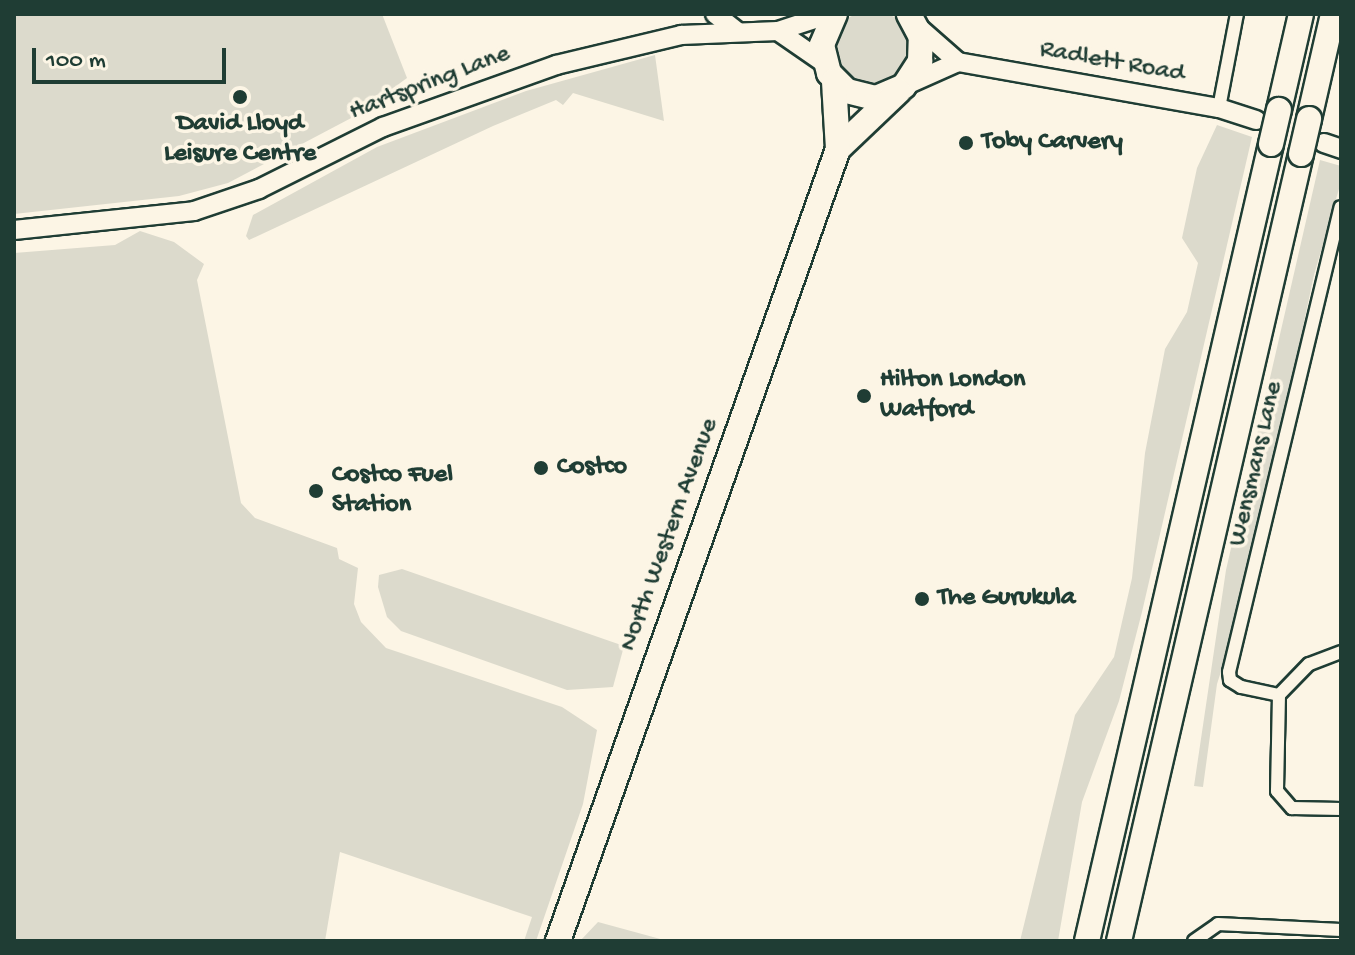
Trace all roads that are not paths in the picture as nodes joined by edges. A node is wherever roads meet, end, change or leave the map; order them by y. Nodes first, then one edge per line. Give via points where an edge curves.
1 (691, 14) edge
2 (715, 14) edge
3 (833, 14) edge
4 (1237, 14) edge
5 (1301, 14) edge
6 (1333, 14) edge
7 (913, 20) edge
8 (737, 31) junction
9 (778, 31) junction
10 (693, 34) junction
11 (958, 62) junction
12 (829, 72) junction
13 (902, 88) junction
14 (1219, 108) junction
15 (1256, 120) dead end
16 (838, 149) junction
17 (1341, 207) edge
18 (14, 230) edge
19 (1341, 652) edge
20 (1279, 695) junction
21 (1341, 809) edge
22 (1341, 930) edge
23 (558, 941) edge
24 (1087, 941) edge
25 (1119, 941) edge
26 (1194, 941) edge

1 - 10 main road
2 - 8 main road
3 - 9 main road, Hartspring Lane
3 - 12 highway, North Western Avenue via 824,34
4 - 14 street
5 - 24 highway, bridge
6 - 25 highway, bridge
7 - 11 main road
7 - 13 highway via 920,61
8 - 9 main road, Hartspring Lane
8 - 10 main road, Hartspring Lane
9 - 12 main road
10 - 18 main road, Hartspring Lane via 556,65 466,95 383,127 259,189 194,211
11 - 13 main road
11 - 14 main road, Radlett Road
12 - 13 highway via 862,97
12 - 16 highway, North Western Avenue
13 - 16 highway, North Western Avenue
14 - 15 main road, Radlett Road
16 - 23 highway, North Western Avenue
17 - 20 street, Wensmans Lane via 1229,672 1241,687
19 - 20 street via 1309,664
20 - 21 street via 1279,796 1292,808
22 - 26 street via 1218,924

